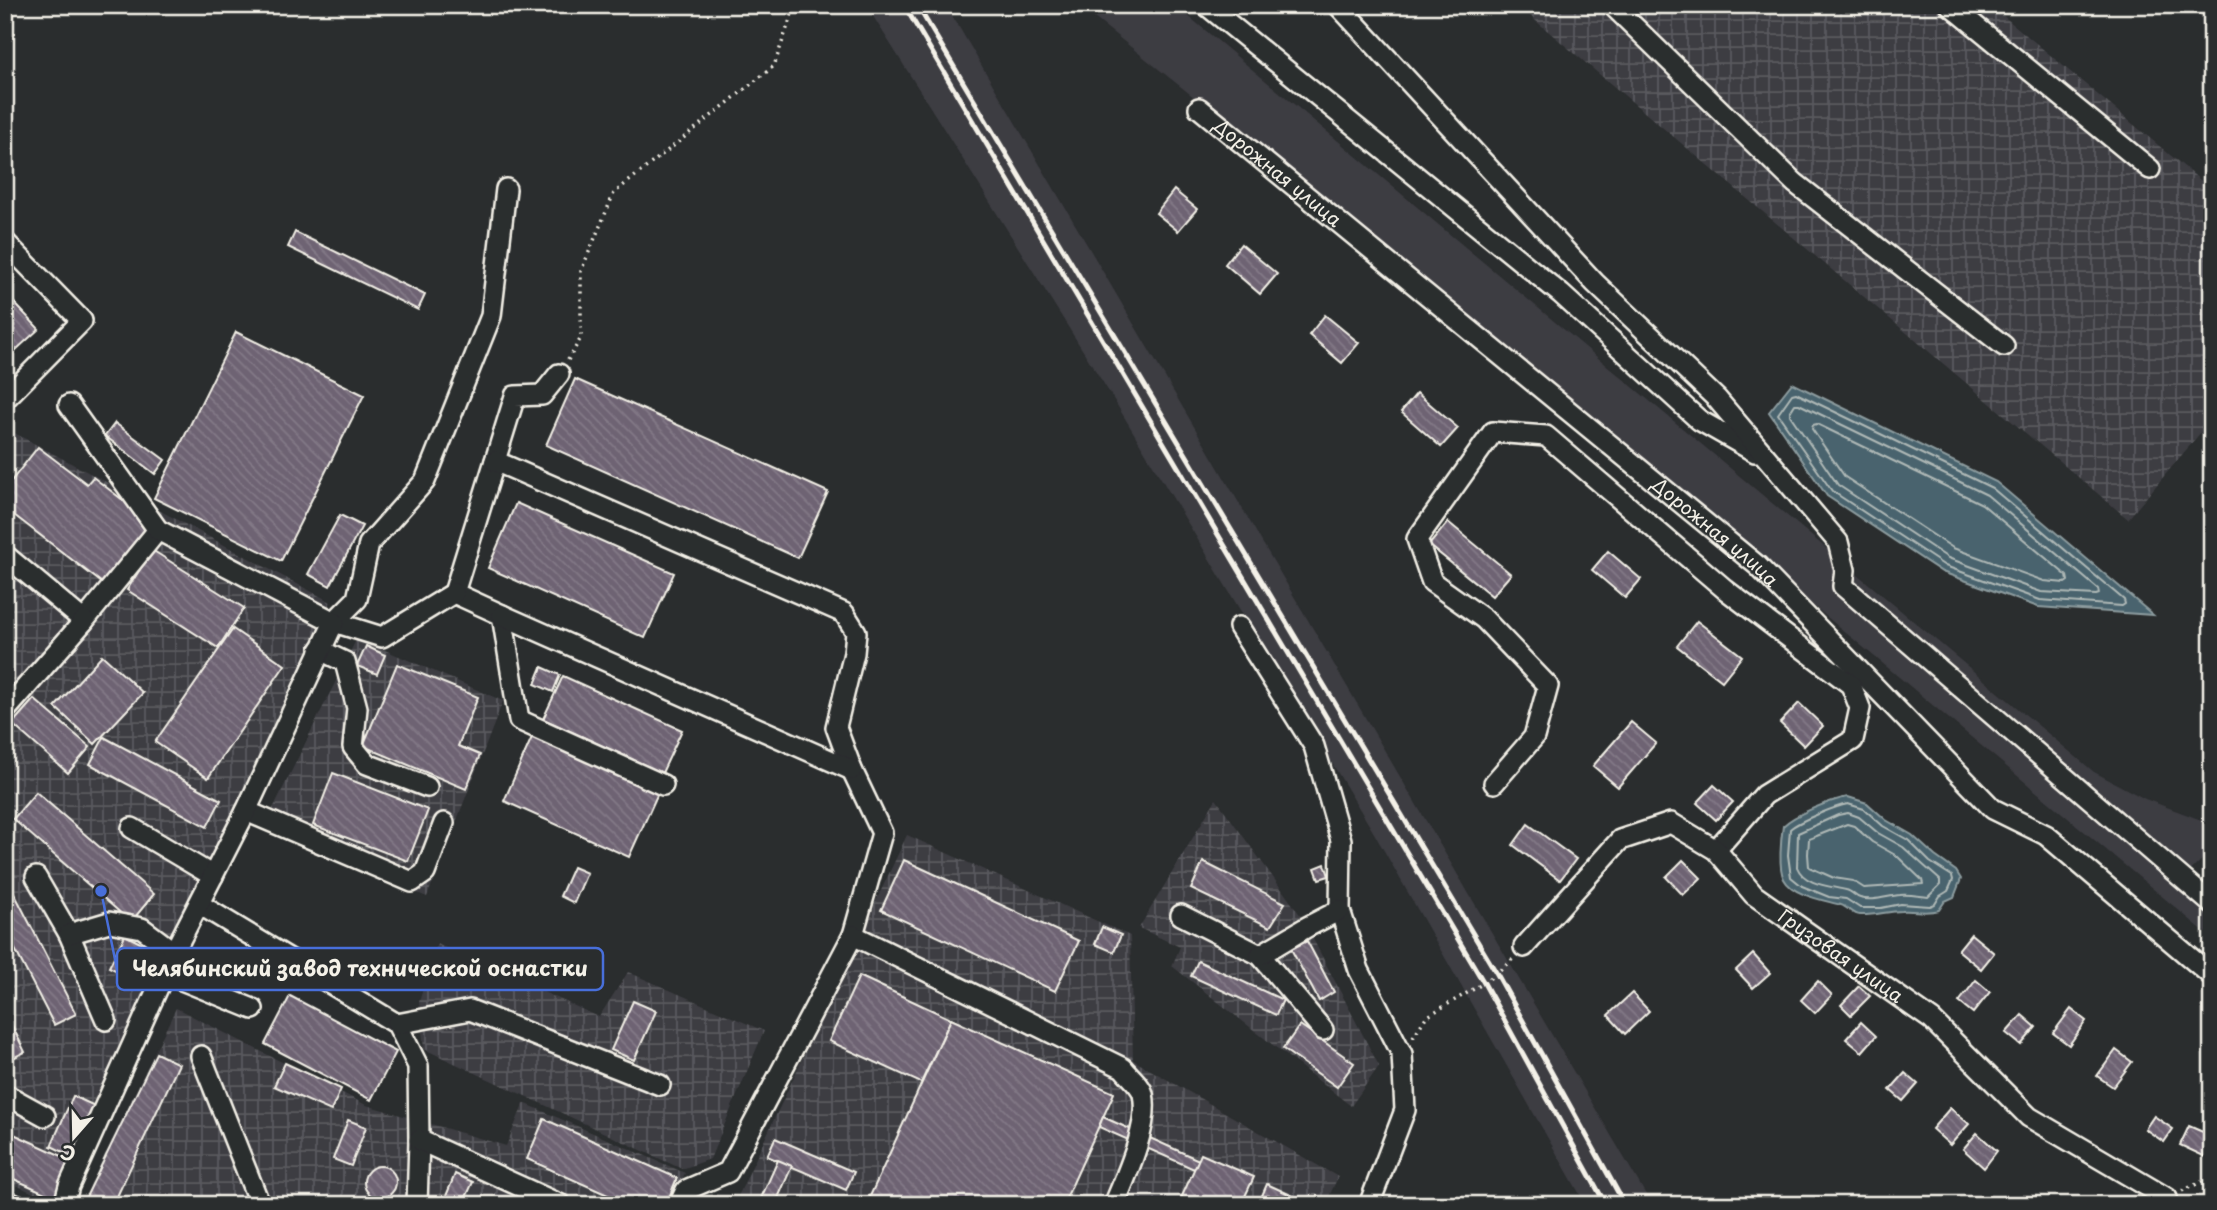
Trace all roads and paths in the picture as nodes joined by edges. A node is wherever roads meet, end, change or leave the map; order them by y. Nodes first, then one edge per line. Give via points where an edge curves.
1 (795, 5) edge
2 (1206, 5) edge
3 (1338, 5) edge
4 (1612, 5) edge
5 (1950, 5) edge
6 (1199, 108) dead end
7 (2150, 169) dead end
8 (506, 190) dead end
9 (5, 242) edge
10 (2004, 346) dead end
11 (559, 374) joint
12 (5, 399) edge
13 (69, 405) dead end
14 (1768, 460) junction
15 (495, 461) junction
16 (158, 530) junction
17 (5, 555) edge
18 (454, 593) junction
19 (502, 615) junction
20 (84, 621) junction
21 (334, 622) junction
22 (1239, 626) dead end
23 (320, 650) junction
24 (5, 711) edge
25 (852, 770) junction
26 (1494, 783) dead end
27 (663, 785) dead end
28 (427, 787) dead end
29 (246, 811) junction
30 (444, 823) dead end
31 (132, 828) dead end
32 (1716, 850) junction
33 (213, 876) junction
34 (36, 877) dead end
35 (199, 904) junction
36 (2212, 904) edge
37 (1340, 910) junction
38 (1181, 915) dead end
39 (69, 934) junction
40 (853, 935) junction
41 (1524, 947) joint
42 (174, 952) junction
43 (1260, 955) junction
44 (164, 973) junction
45 (2212, 976) edge
46 (253, 1009) dead end
47 (106, 1020) dead end
48 (397, 1024) junction
49 (1323, 1030) dead end
50 (1402, 1054) junction
51 (201, 1056) dead end
52 (660, 1085) dead end
53 (5, 1094) edge
54 (45, 1116) dead end
55 (419, 1140) junction
56 (2212, 1177) edge
57 (5, 1200) edge
58 (2168, 1201) edge
59 (1373, 1203) edge
60 (15, 1205) edge
61 (64, 1205) edge
62 (260, 1205) edge
63 (417, 1205) edge
64 (561, 1205) edge
65 (679, 1205) edge
66 (1114, 1205) edge

1 - 11 path via 774,66 614,193 581,271 581,338
2 - 14 street via 1561,294 1699,420
3 - 14 street via 1594,283 1717,399
4 - 10 street via 1795,183
5 - 7 street
6 - 45 street, Дорожная улица via 1758,566 1993,809 2046,835
8 - 21 street via 491,316 481,342 425,481 369,544 357,599
9 - 12 street via 82,321
11 - 15 street via 542,395 515,396
13 - 16 street
14 - 36 street via 1838,542 1845,570 1843,586
15 - 18 street
15 - 25 street via 844,613 856,632 836,727
16 - 20 street
16 - 21 street
17 - 20 street
18 - 19 street
18 - 21 street via 382,637
19 - 25 street
19 - 27 street via 519,719
20 - 24 street
21 - 23 street
22 - 37 street via 1314,746 1341,840
23 - 28 street via 345,662 357,708 353,747 367,764
23 - 29 street
25 - 40 street via 882,832
26 - 32 street via 1534,737 1548,687 1484,619 1432,582 1417,539 1493,432 1546,436 1726,590 1851,685 1860,708 1853,740 1764,795
29 - 30 street via 412,882 425,873
29 - 33 street
31 - 33 street
32 - 41 street, Грузовая улица via 1671,823 1620,840
32 - 58 street, Грузовая улица via 1754,895 1932,1020 2029,1117
33 - 35 street
34 - 39 street
35 - 42 street
35 - 48 street
37 - 43 street
37 - 50 street via 1359,970
38 - 43 street
39 - 42 street via 109,922 142,928
39 - 47 street
40 - 65 street via 728,1172 686,1189
40 - 66 street via 1123,1068 1143,1092 1144,1116
41 - 50 path via 1490,978 1426,1017
42 - 44 street
43 - 49 street
44 - 46 street
44 - 61 street
48 - 52 street via 470,1010
48 - 55 street via 418,1066
50 - 59 street via 1405,1110
51 - 62 street
53 - 54 street
55 - 63 street
55 - 64 street
56 - 58 path
57 - 60 street

